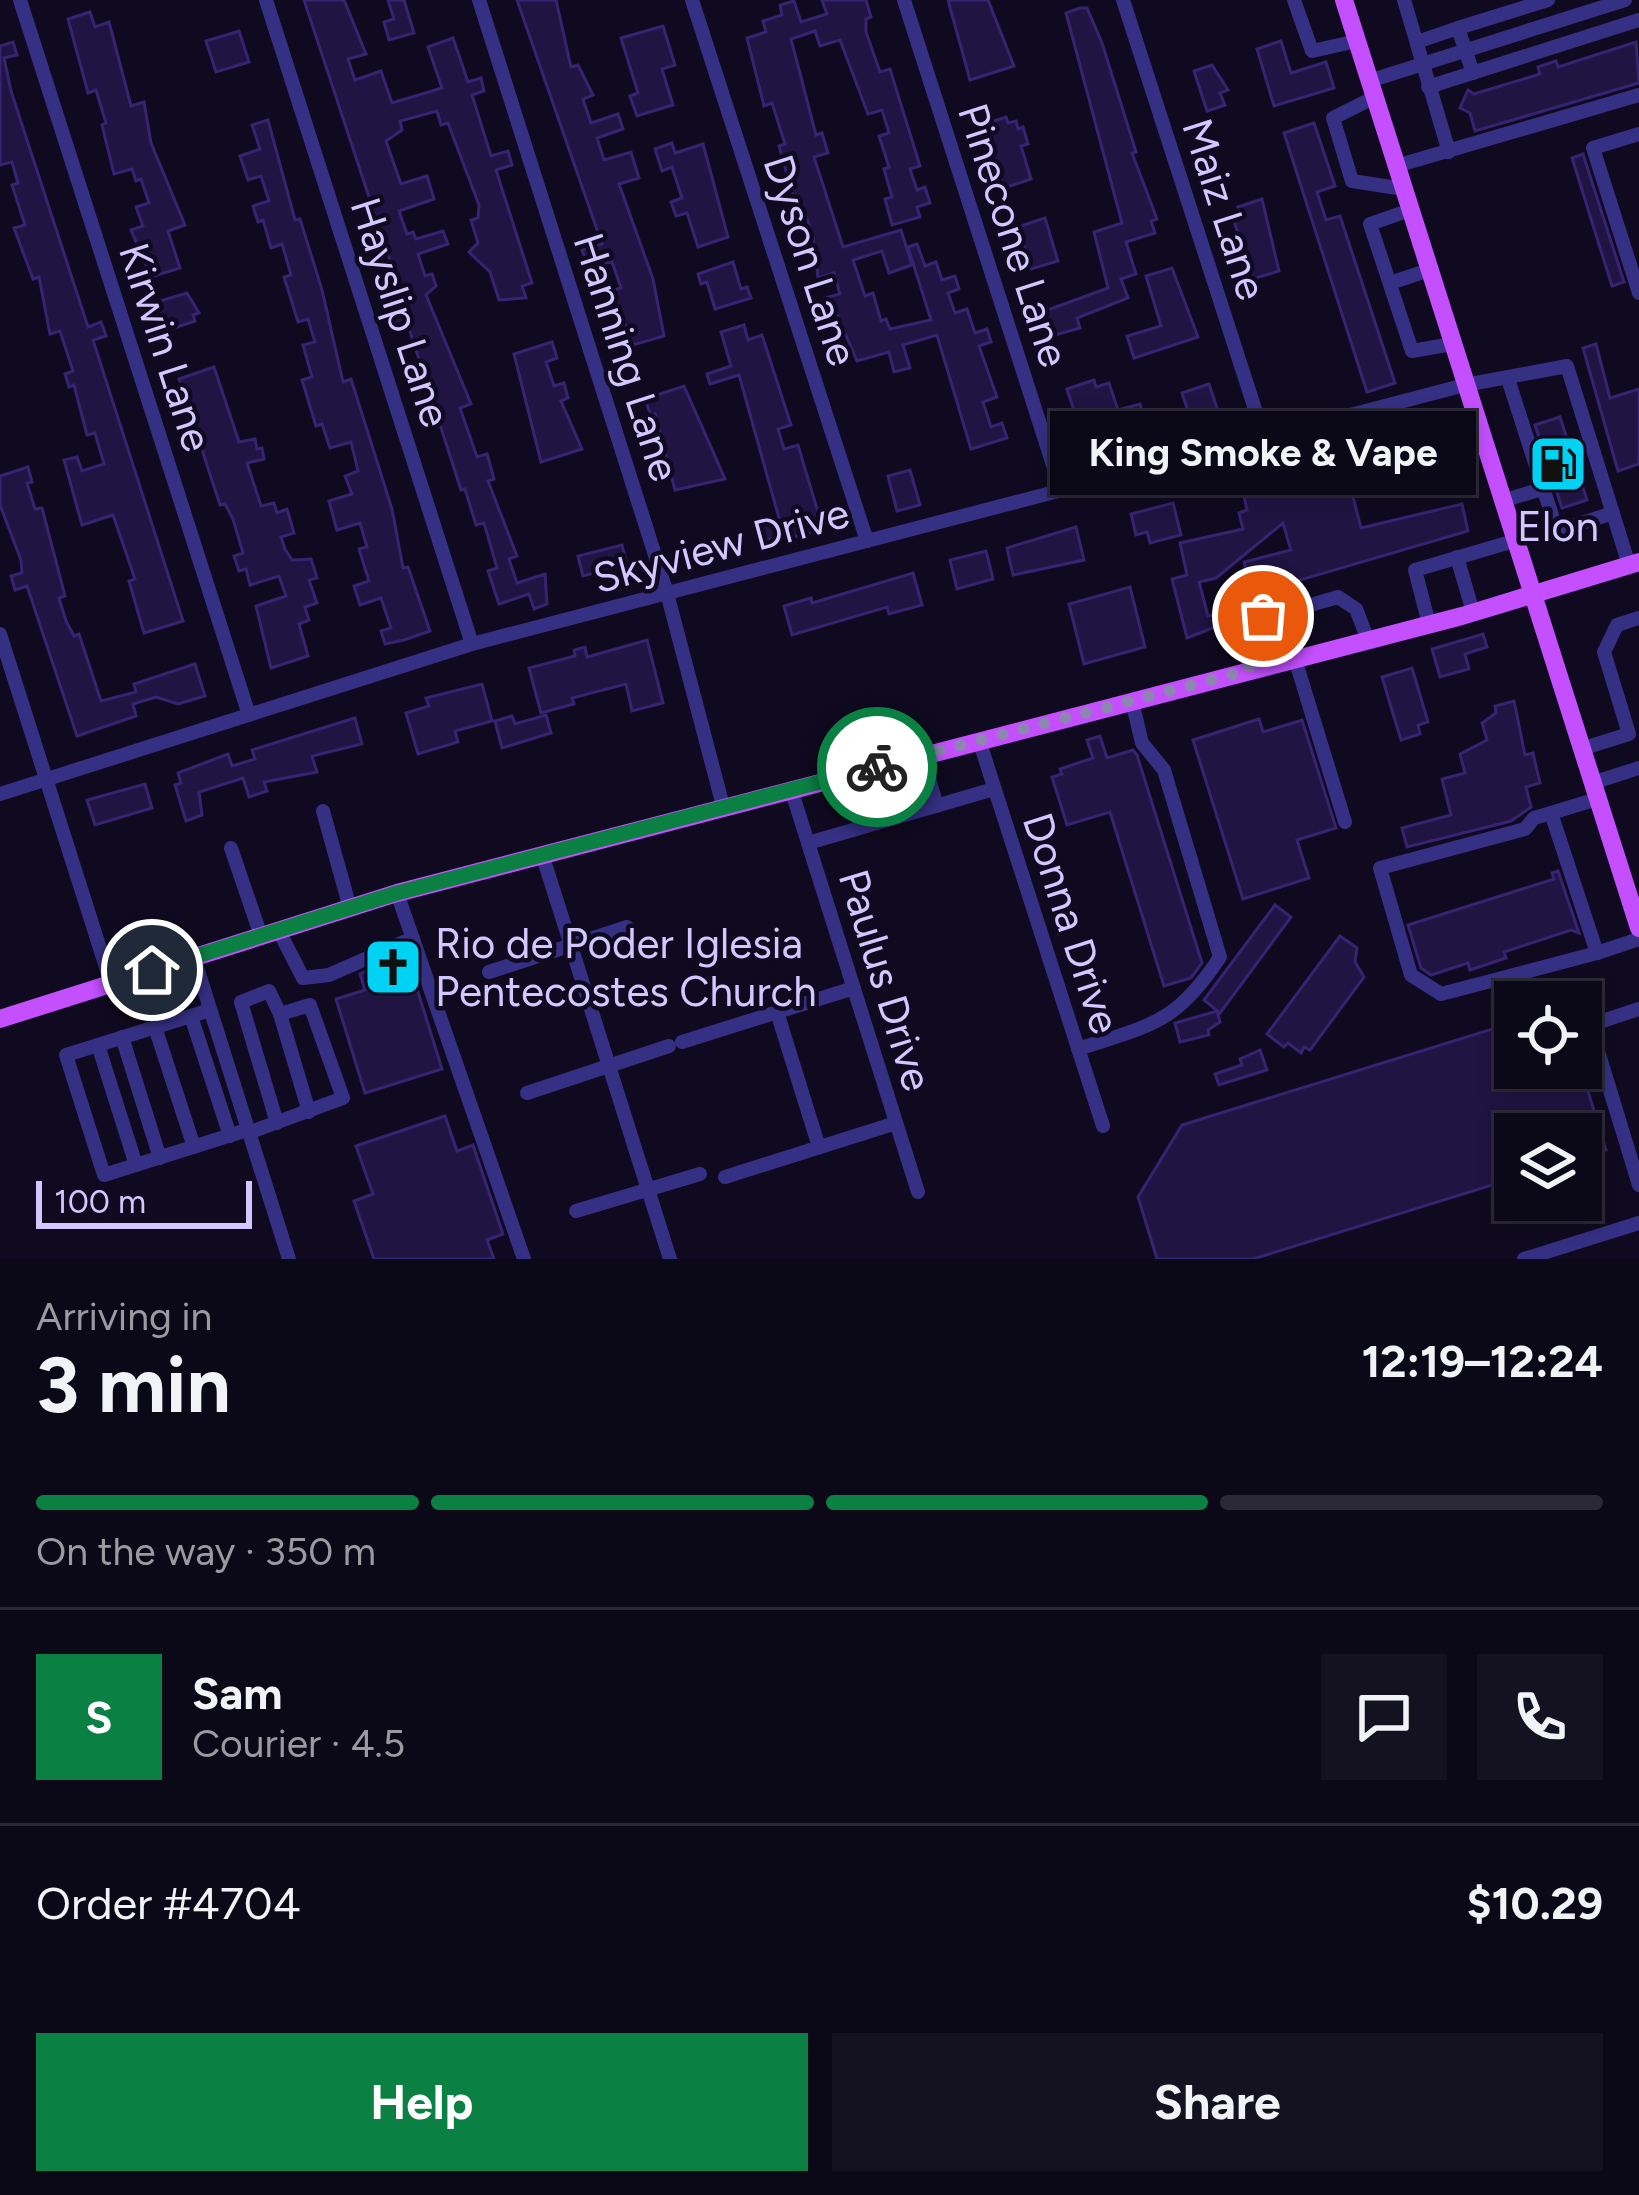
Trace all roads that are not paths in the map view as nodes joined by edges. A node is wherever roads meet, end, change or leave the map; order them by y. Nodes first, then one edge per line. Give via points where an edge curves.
1 (20, 0) edge
2 (266, 0) edge
3 (479, 0) edge
4 (692, 0) edge
5 (904, 0) edge
6 (1123, 0) edge
7 (1294, 0) edge
8 (1344, 0) edge
9 (1404, 0) edge
10 (1548, 0) edge
11 (1625, 0) edge
12 (1639, 20) edge
13 (1458, 28) junction
14 (1357, 41) junction
15 (1417, 41) junction
16 (1465, 51) junction
17 (1421, 65) junction
18 (1472, 73) junction
19 (1428, 87) junction
20 (1372, 89) junction
21 (1639, 95) edge
22 (1639, 134) edge
23 (1449, 152) junction
24 (1396, 166) junction
25 (1404, 190) junction
26 (1410, 210) junction
27 (1429, 270) junction
28 (1390, 283) junction
29 (1639, 293) edge
30 (1452, 344) junction
31 (1508, 379) junction
32 (1465, 386) junction
33 (1264, 437) junction
34 (1542, 489) junction
35 (1061, 490) junction
36 (1502, 501) junction
37 (1613, 513) junction
38 (867, 541) junction
39 (1514, 542) junction
40 (1457, 557) junction
41 (1634, 563) edge
42 (668, 593) junction
43 (1531, 596) junction
44 (1474, 613) junction
45 (1639, 618) edge
46 (1430, 624) junction
47 (0, 634) edge
48 (1368, 640) junction
49 (472, 644) junction
50 (1295, 659) junction
51 (1250, 670) junction
52 (1132, 701) junction
53 (249, 715) junction
54 (979, 740) junction
55 (1581, 748) junction
56 (922, 755) junction
57 (1639, 767) edge
58 (46, 779) junction
59 (791, 789) junction
60 (994, 789) junction
61 (1595, 791) junction
62 (0, 794) edge
63 (723, 806) junction
64 (937, 806) junction
65 (322, 811) dead end
66 (1551, 812) junction
67 (1345, 822) dead end
68 (808, 843) junction
69 (231, 848) dead end
70 (542, 854) junction
71 (397, 893) junction
72 (350, 908) junction
73 (627, 926) dead end
74 (1639, 928) edge
75 (270, 933) junction
76 (413, 938) junction
77 (1639, 939) edge
78 (571, 945) junction
79 (1597, 953) junction
80 (194, 958) junction
81 (489, 972) dead end
82 (111, 983) junction
83 (854, 988) junction
84 (1639, 1009) edge
85 (210, 1010) junction
86 (777, 1012) junction
87 (280, 1014) junction
88 (191, 1016) junction
89 (0, 1019) edge
90 (155, 1027) junction
91 (122, 1037) junction
92 (98, 1045) junction
93 (1078, 1049) junction
94 (609, 1066) junction
95 (527, 1094) dead end
96 (309, 1112) junction
97 (277, 1123) junction
98 (896, 1123) junction
99 (1103, 1126) dead end
100 (248, 1132) junction
101 (230, 1136) junction
102 (194, 1147) junction
103 (819, 1147) junction
104 (160, 1158) junction
105 (136, 1165) junction
106 (700, 1174) dead end
107 (725, 1177) dead end
108 (1639, 1185) edge
109 (648, 1189) junction
110 (918, 1192) dead end
111 (576, 1210) dead end
112 (1639, 1222) edge
113 (289, 1259) edge
114 (524, 1259) edge
115 (670, 1259) edge
116 (1524, 1259) edge

1 - 53 street, Kirwin Lane
2 - 49 street, Hayslip Lane
3 - 42 street, Hanning Lane
4 - 38 street, Dyson Lane
5 - 35 street, Pinecone Lane
6 - 33 street, Maiz Lane
7 - 14 street via 1312,51
8 - 14 main road
9 - 15 street
10 - 13 street
11 - 16 street
12 - 18 street
13 - 15 street
13 - 16 street
14 - 20 main road
15 - 17 street
16 - 17 street
16 - 18 street
17 - 19 street
17 - 20 street
18 - 19 street
19 - 23 street
20 - 24 main road
20 - 25 street via 1333,118 1352,181
21 - 23 street
22 - 29 street via 1594,148
23 - 24 street
24 - 25 main road
25 - 26 main road
26 - 27 main road
26 - 28 street via 1370,224
27 - 28 street
27 - 30 main road
28 - 30 street via 1412,351
30 - 32 main road
31 - 32 street, Skyview Drive
31 - 34 street
31 - 37 street, Skyview Drive via 1567,366
32 - 33 street, Skyview Drive
32 - 36 main road
33 - 35 street, Skyview Drive
34 - 36 street
34 - 37 street via 1557,531
35 - 38 street, Skyview Drive
36 - 39 main road
37 - 41 street
38 - 42 street, Skyview Drive
39 - 40 street
39 - 43 main road
40 - 44 street
40 - 46 street via 1415,570
41 - 43 main road
42 - 49 street, Skyview Drive
42 - 63 street, Hanning Lane
43 - 44 main road
43 - 55 main road
44 - 46 main road
45 - 55 street via 1617,625 1604,652 1629,734
46 - 48 main road
47 - 58 street
48 - 50 main road
48 - 51 street via 1347,601 1325,598 1252,622 1244,642
49 - 53 street, Skyview Drive
50 - 51 main road
50 - 67 street
51 - 52 main road
52 - 54 main road
52 - 93 street via 1142,743 1164,770 1220,957 1190,1002
53 - 58 street, Skyview Drive
54 - 56 main road
54 - 60 street, Donna Drive
55 - 61 main road
56 - 59 main road
56 - 64 street
57 - 61 street
58 - 62 street, Skyview Drive
58 - 82 street
59 - 63 main road
59 - 68 street, Paulus Drive
60 - 64 street
60 - 93 street, Donna Drive
61 - 66 street
61 - 74 main road
63 - 70 main road
64 - 68 street
65 - 72 street
66 - 79 street
66 - 79 street via 1525,829 1380,868 1411,975 1441,994
68 - 83 street, Paulus Drive
69 - 75 street
70 - 71 main road
70 - 78 street
71 - 72 main road
71 - 76 street
72 - 75 main road
73 - 78 street
75 - 76 street via 303,978
75 - 80 main road
76 - 114 street
77 - 79 street
78 - 81 street
78 - 94 street
80 - 82 main road
80 - 85 street
82 - 89 main road
83 - 86 street
83 - 98 street, Paulus Drive
84 - 108 street via 1590,1025
85 - 88 street
85 - 100 street
86 - 94 street
86 - 103 street
87 - 96 street
87 - 96 street via 313,1006 344,1093
87 - 97 street via 269,991 241,1002
88 - 90 street
88 - 101 street
90 - 91 street
90 - 102 street
91 - 92 street
91 - 104 street
92 - 105 street
92 - 105 street via 66,1055 104,1175
93 - 99 street, Donna Drive
94 - 95 street
94 - 109 street
96 - 97 street
97 - 100 street
98 - 103 street
98 - 110 street, Paulus Drive
100 - 101 street
100 - 113 street
101 - 102 street
102 - 104 street
103 - 107 street
104 - 105 street
106 - 109 street
109 - 111 street
109 - 115 street
112 - 116 street

